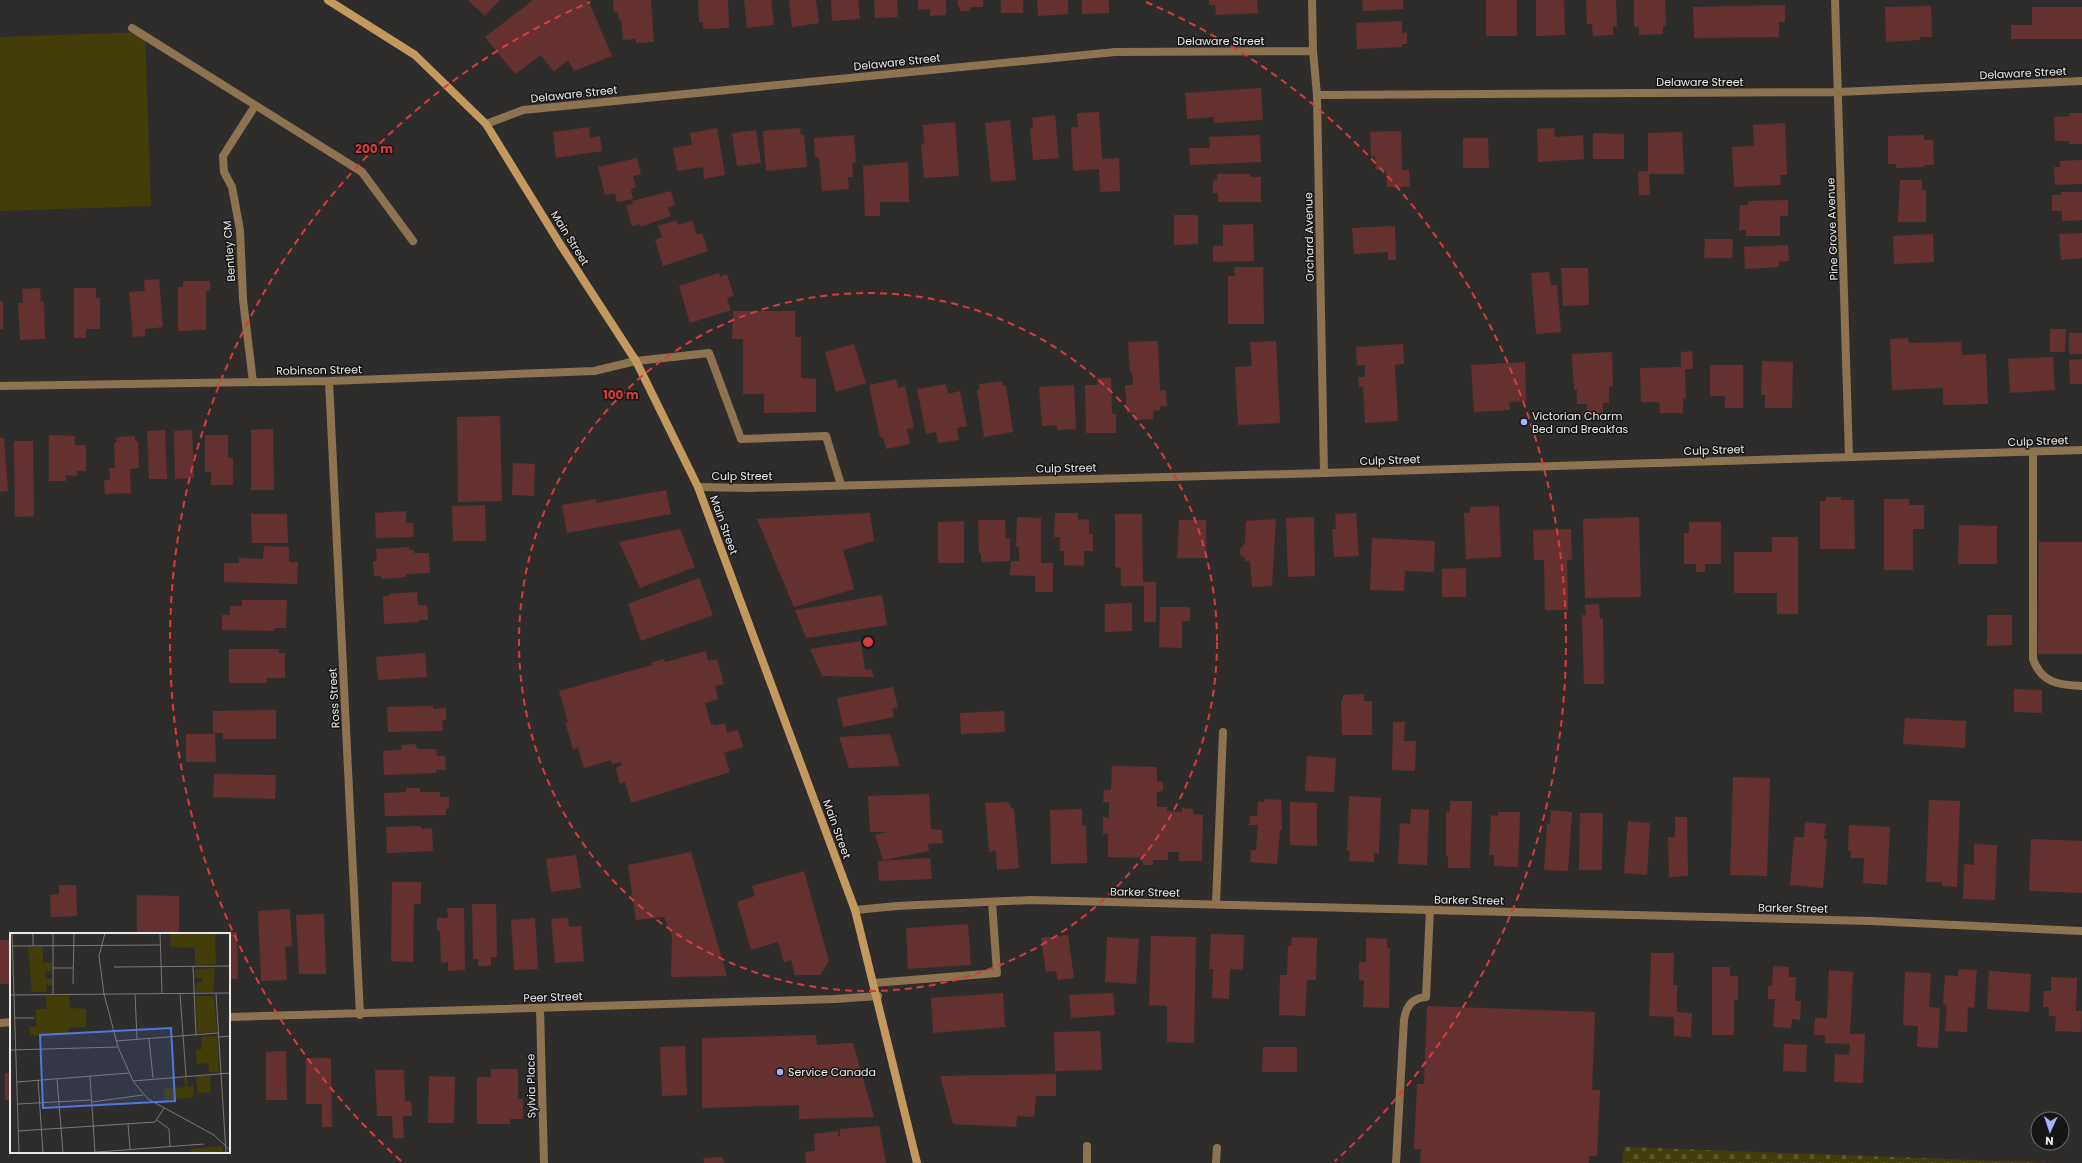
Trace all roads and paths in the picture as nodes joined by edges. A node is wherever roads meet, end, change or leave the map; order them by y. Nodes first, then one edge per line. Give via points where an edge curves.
1 (328, 0) edge
2 (1312, 0) edge
3 (1836, 0) edge
4 (132, 28) dead end
5 (1313, 51) junction
6 (2082, 81) edge
7 (1839, 92) junction
8 (1317, 95) junction
9 (255, 106) junction
10 (486, 124) junction
11 (413, 240) dead end
12 (636, 360) junction
13 (329, 381) junction
14 (253, 382) junction
15 (0, 386) edge
16 (2082, 450) edge
17 (2033, 452) junction
18 (1849, 457) junction
19 (1324, 473) junction
20 (841, 485) junction
21 (698, 487) junction
22 (2082, 686) edge
23 (1223, 732) dead end
24 (992, 902) junction
25 (1216, 904) junction
26 (855, 910) junction
27 (1430, 910) junction
28 (2082, 931) edge
29 (874, 983) junction
30 (878, 996) junction
31 (540, 1009) junction
32 (360, 1014) junction
33 (230, 1017) edge
34 (1087, 1146) dead end
35 (1216, 1148) dead end
36 (544, 1163) edge
37 (917, 1163) edge
38 (1087, 1163) edge
39 (1216, 1163) edge
40 (1396, 1163) edge

1 - 10 street, Main Street via 415,55
2 - 5 street, Orchard Avenue
3 - 7 street, Pine Grove Avenue
4 - 9 street
5 - 8 street, Orchard Avenue
5 - 10 street, Delaware Street via 1115,52 523,110
6 - 7 street, Delaware Street
7 - 8 street, Delaware Street
7 - 18 street, Pine Grove Avenue
8 - 19 street, Orchard Avenue
9 - 11 street via 362,172
9 - 14 street, Bentley CM via 223,156 224,172 232,187 240,230 243,300
10 - 12 street, Main Street
12 - 13 street, Robinson Street via 594,371
12 - 20 street, Robinson Street via 709,353 741,439 826,436
12 - 21 street, Main Street
13 - 14 street, Robinson Street
13 - 32 street, Ross Street
14 - 15 street, Robinson Street
16 - 17 street, Culp Street
17 - 18 street, Culp Street
17 - 22 street via 2033,659 2036,670 2043,677 2063,685
18 - 19 street, Culp Street
19 - 20 street, Culp Street
20 - 21 street, Culp Street
21 - 26 street, Main Street
23 - 25 street
24 - 25 street, Barker Street via 1031,900
24 - 26 street, Barker Street
24 - 29 street via 998,973
25 - 27 street, Barker Street
26 - 29 street, Main Street
27 - 28 street, Barker Street via 1863,921
27 - 40 street via 1426,997 1418,997 1405,1011
29 - 30 street, Main Street
30 - 31 street, Peer Street via 828,1000
30 - 37 street, Main Street
31 - 32 street, Peer Street
31 - 36 street, Sylvia Place
32 - 33 street, Peer Street
34 - 38 street
35 - 39 street

